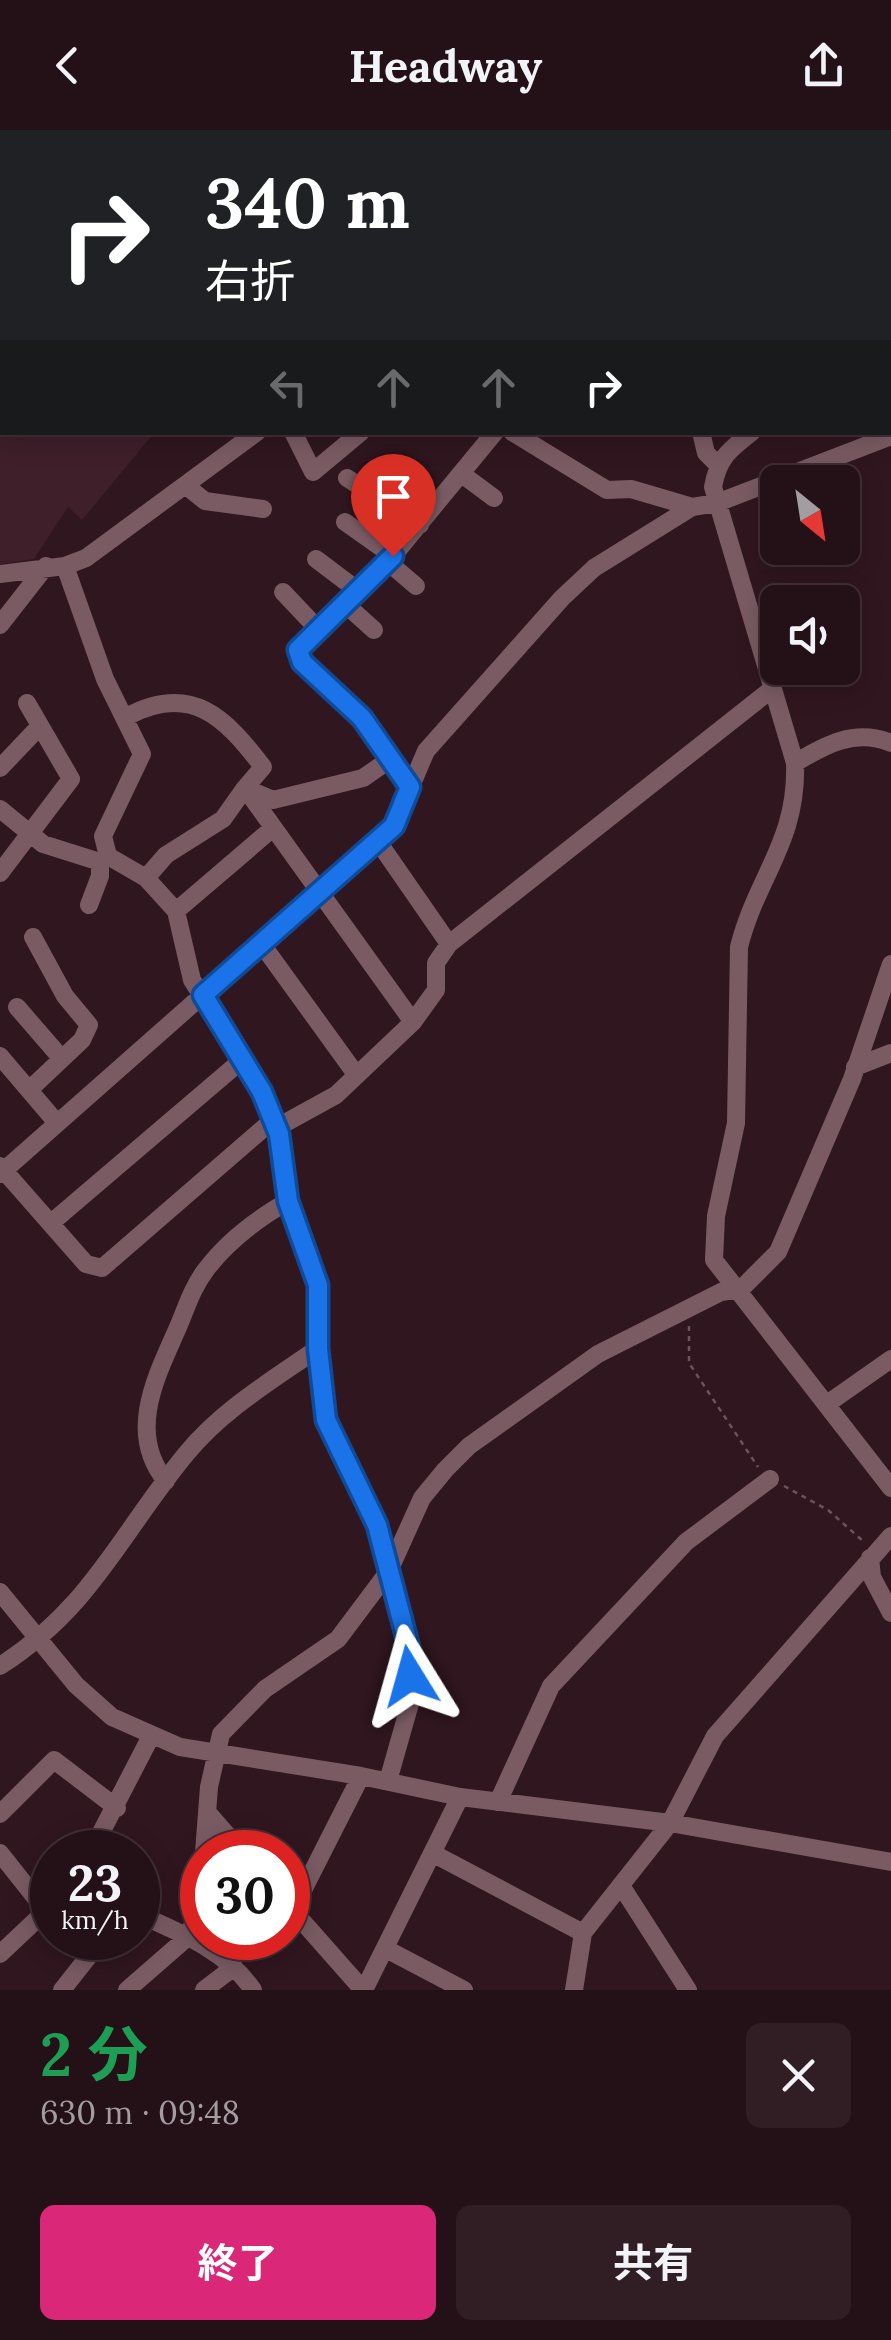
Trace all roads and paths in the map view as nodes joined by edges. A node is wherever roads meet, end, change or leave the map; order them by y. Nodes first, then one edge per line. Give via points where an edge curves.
1 (253, 435) edge
2 (294, 435) edge
3 (358, 435) edge
4 (493, 435) edge
5 (517, 435) edge
6 (701, 435) edge
7 (749, 435) edge
8 (891, 436) edge
9 (716, 464) junction
10 (463, 475) junction
11 (347, 478) dead end
12 (186, 485) junction
13 (494, 498) dead end
14 (717, 503) junction
15 (692, 507) junction
16 (263, 509) dead end
17 (345, 522) dead end
18 (420, 525) junction
19 (316, 559) dead end
20 (390, 559) junction
21 (56, 566) junction
22 (0, 574) edge
23 (416, 586) dead end
24 (284, 592) dead end
25 (350, 596) junction
26 (0, 624) edge
27 (318, 628) junction
28 (374, 630) dead end
29 (772, 689) junction
30 (27, 703) dead end
31 (126, 716) junction
32 (38, 727) junction
33 (891, 744) edge
34 (389, 760) junction
35 (794, 763) junction
36 (0, 768) edge
37 (410, 787) junction
38 (245, 788) junction
39 (0, 809) edge
40 (273, 828) junction
41 (32, 835) junction
42 (378, 840) junction
43 (104, 859) junction
44 (0, 873) edge
45 (146, 878) junction
46 (319, 892) junction
47 (89, 904) dead end
48 (176, 911) junction
49 (32, 937) dead end
50 (262, 943) junction
51 (449, 944) junction
52 (891, 964) edge
53 (203, 995) junction
54 (17, 1007) dead end
55 (413, 1022) junction
56 (891, 1053) edge
57 (0, 1056) edge
58 (62, 1059) junction
59 (242, 1060) junction
60 (855, 1067) junction
61 (355, 1073) junction
62 (29, 1090) junction
63 (58, 1123) junction
64 (275, 1124) junction
65 (1, 1170) edge
66 (288, 1201) junction
67 (51, 1224) junction
68 (740, 1288) junction
69 (701, 1302) junction
70 (318, 1349) junction
71 (891, 1359) edge
72 (827, 1404) junction
73 (770, 1479) junction
74 (166, 1481) junction
75 (891, 1488) edge
76 (891, 1536) edge
77 (873, 1555) junction
78 (389, 1571) junction
79 (0, 1592) edge
80 (891, 1613) edge
81 (38, 1640) junction
82 (0, 1666) edge
83 (150, 1738) junction
84 (216, 1754) junction
85 (361, 1776) junction
86 (388, 1780) junction
87 (460, 1797) junction
88 (498, 1802) junction
89 (117, 1808) junction
90 (207, 1812) junction
91 (0, 1814) edge
92 (670, 1823) junction
93 (104, 1830) edge
94 (206, 1830) edge
95 (223, 1830) edge
96 (0, 1852) edge
97 (434, 1854) junction
98 (891, 1862) edge
99 (310, 1870) edge
100 (30, 1886) edge
101 (622, 1888) junction
102 (30, 1926) edge
103 (310, 1930) edge
104 (584, 1933) junction
105 (180, 1943) edge
106 (386, 1948) junction
107 (0, 1954) edge
108 (86, 1960) edge
109 (224, 1960) edge
110 (234, 1967) junction
111 (62, 1990) edge
112 (128, 1990) edge
113 (204, 1990) edge
114 (253, 1990) edge
115 (363, 1990) edge
116 (464, 1990) edge
117 (574, 1990) edge
118 (688, 1990) edge

1 - 12 street
2 - 3 street via 313,472
4 - 10 street
5 - 15 street via 607,490 631,489
6 - 9 street
7 - 9 street
8 - 14 street
9 - 14 street
10 - 13 street
10 - 18 street
11 - 18 street
12 - 16 street via 205,501
12 - 21 street via 86,558
14 - 15 street
14 - 29 street
15 - 37 street via 594,568 562,598 426,751
17 - 20 street
18 - 20 street
19 - 25 street
20 - 23 street
20 - 25 street
21 - 22 street
21 - 26 street
21 - 31 street
24 - 27 street
25 - 27 street
25 - 28 street
27 - 34 street via 300,644 299,656 362,718
29 - 35 street
29 - 51 street
30 - 32 street
31 - 38 street via 157,704 207,709 263,767
31 - 43 street via 142,754 103,836
32 - 36 street
32 - 41 street via 71,780
33 - 35 street via 865,736 846,739
34 - 37 street
34 - 38 street via 363,778 273,800
35 - 68 street via 786,836 739,947 736,1123 716,1216 714,1260
37 - 42 street via 394,826
38 - 40 street
38 - 45 street via 223,818 166,855
39 - 41 street
40 - 46 street
40 - 48 street
41 - 43 street via 42,844
41 - 44 street
42 - 46 street
42 - 51 street
43 - 45 street
43 - 47 street
45 - 48 street
46 - 50 street
46 - 55 street
48 - 53 street via 192,980
49 - 58 street via 89,1025
50 - 53 street
50 - 61 street
51 - 55 street via 436,962 436,990
52 - 60 street
53 - 59 street
53 - 63 street
54 - 58 street
55 - 61 street
56 - 60 street
57 - 62 street
58 - 62 street
59 - 64 street
59 - 67 street
60 - 68 street via 778,1252
61 - 64 street via 336,1095
62 - 63 street
63 - 65 street
64 - 66 street
64 - 67 street via 102,1268 86,1264
65 - 67 street
66 - 70 street via 318,1285
66 - 74 street via 242,1232 188,1298 146,1410 147,1441
68 - 69 street
68 - 72 street
69 - 73 path via 689,1323 690,1363
69 - 78 street via 598,1354 469,1446 422,1498
70 - 74 street via 224,1415
70 - 78 street via 326,1420 367,1498
71 - 72 street
72 - 75 street
73 - 77 path via 828,1510
73 - 88 street via 686,1542 551,1686
74 - 81 street via 90,1588
76 - 77 street
77 - 80 street via 872,1577
77 - 92 street via 715,1736
78 - 84 street via 338,1639 239,1713 221,1734
78 - 86 street via 410,1651 410,1700
79 - 81 street
81 - 82 street
81 - 83 street via 112,1717
83 - 84 street
83 - 89 street
84 - 85 street
84 - 90 street
85 - 86 street
85 - 99 street
86 - 87 street
87 - 88 street
87 - 97 street
88 - 92 street
89 - 91 street via 54,1760
89 - 93 street
90 - 94 street
90 - 95 street
92 - 98 street
92 - 101 street
96 - 100 street
97 - 104 street
97 - 106 street
101 - 104 street
101 - 118 street
102 - 107 street
103 - 115 street
104 - 117 street
105 - 112 street
106 - 115 street
106 - 116 street
108 - 111 street
109 - 110 street
110 - 113 street
110 - 114 street

